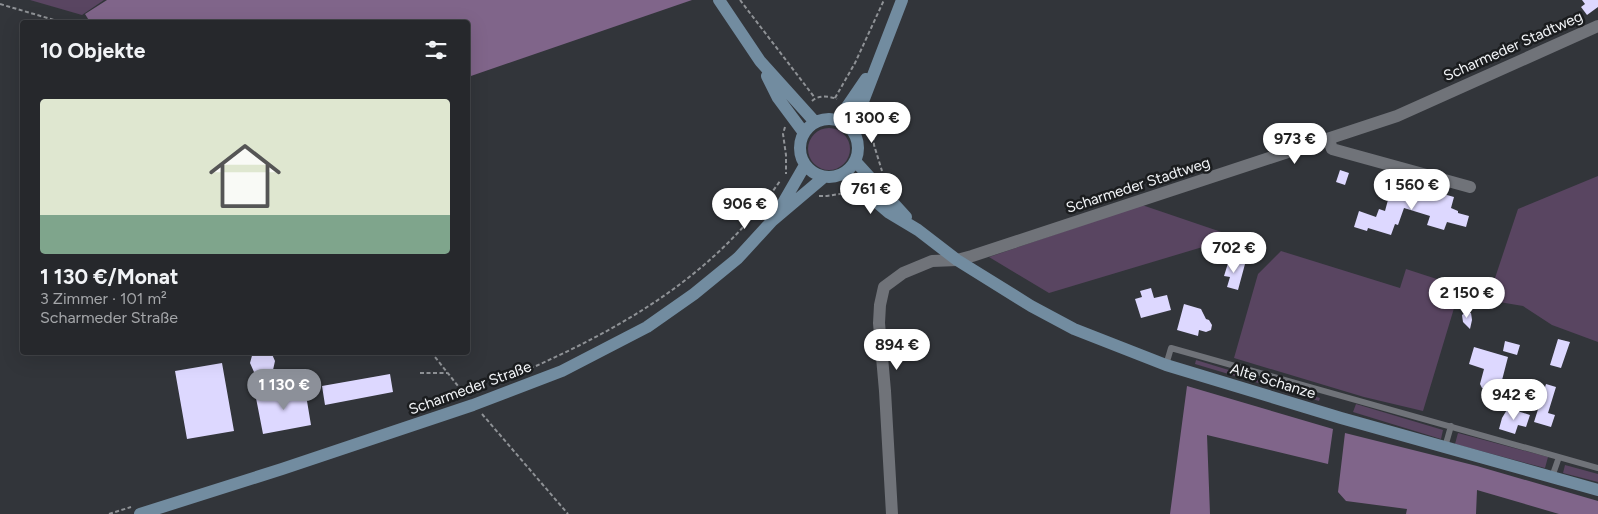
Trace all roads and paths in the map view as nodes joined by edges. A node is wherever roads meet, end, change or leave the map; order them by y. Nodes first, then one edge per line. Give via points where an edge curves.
1 (719, 0) edge
2 (740, 0) edge
3 (884, 0) edge
4 (902, 0) edge
5 (0, 4) edge
6 (54, 20) edge
7 (1598, 26) edge
8 (760, 60) junction
9 (878, 63) junction
10 (838, 120) junction
11 (815, 122) junction
12 (783, 128) dead end
13 (852, 130) junction
14 (804, 133) junction
15 (1329, 140) junction
16 (856, 161) junction
17 (805, 165) junction
18 (786, 173) junction
19 (844, 174) junction
20 (824, 177) junction
21 (796, 182) junction
22 (859, 186) junction
23 (1470, 187) dead end
24 (808, 190) junction
25 (772, 221) junction
26 (918, 230) junction
27 (957, 260) junction
28 (433, 355) edge
29 (1166, 365) junction
30 (420, 373) dead end
31 (448, 373) junction
32 (519, 374) dead end
33 (474, 405) junction
34 (1451, 426) junction
35 (1445, 447) junction
36 (1559, 457) junction
37 (1598, 468) edge
38 (1552, 477) junction
39 (1598, 490) edge
40 (139, 510) edge
41 (109, 514) edge
42 (568, 514) edge
43 (892, 514) edge

1 - 8 street
2 - 3 path via 815,98 835,98
4 - 9 street
5 - 6 path
7 - 15 street, Scharmeder Stadtweg via 1397,116
8 - 11 street
8 - 14 street via 778,98
9 - 10 street
9 - 13 street
10 - 11 street
10 - 13 street
11 - 14 street
12 - 18 path
13 - 16 street via 859,149
14 - 17 street via 800,146
15 - 23 street via 1332,149
15 - 27 street, Scharmeder Stadtweg
16 - 19 street
16 - 26 street, Alte Schanze
17 - 20 street
17 - 21 street, Scharmeder Straße
18 - 21 path
18 - 32 path via 763,206 723,250 678,287 606,333
19 - 20 street
19 - 22 street, Alte Schanze
20 - 24 street, Scharmeder Straße
21 - 25 street, Scharmeder Straße
22 - 24 path via 852,192 827,196
22 - 26 street, Alte Schanze via 888,212
24 - 25 street, Scharmeder Straße
25 - 33 street, Scharmeder Straße via 715,278 647,327 562,371
26 - 27 street, Alte Schanze
27 - 29 street, Alte Schanze via 1074,329
27 - 43 street via 932,261 903,273 884,287 879,323
28 - 31 path
29 - 34 lane via 1171,348
29 - 35 street, Alte Schanze
30 - 31 path
31 - 33 path
33 - 40 street, Scharmeder Straße
33 - 42 path
34 - 35 lane
34 - 36 lane
35 - 38 street, Alte Schanze
36 - 37 lane
36 - 38 lane
38 - 39 street, Alte Schanze
40 - 41 path

